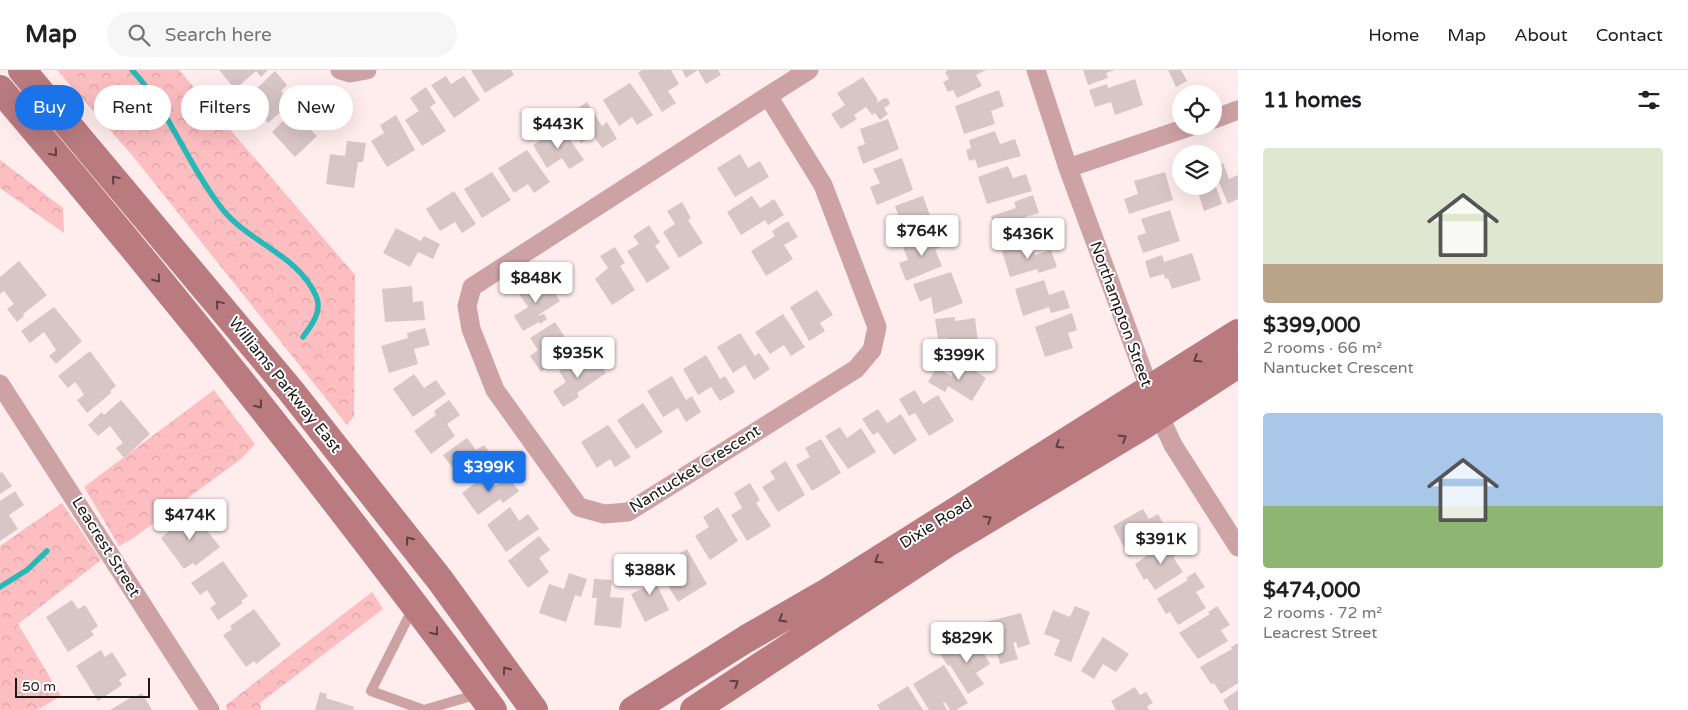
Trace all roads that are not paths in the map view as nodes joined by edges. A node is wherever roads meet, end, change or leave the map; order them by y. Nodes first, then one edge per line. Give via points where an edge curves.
1 (22, 70) edge
2 (340, 70) edge
3 (367, 70) edge
4 (809, 70) edge
5 (1036, 70) edge
6 (0, 89) edge
7 (768, 96) junction
8 (1238, 110) edge
9 (1222, 116) edge
10 (1172, 133) edge
11 (1068, 168) junction
12 (1238, 333) edge
13 (1238, 364) edge
14 (0, 384) edge
15 (1148, 389) junction
16 (1159, 415) junction
17 (1238, 548) edge
18 (415, 605) junction
19 (487, 702) edge
20 (210, 710) edge
21 (424, 710) edge
22 (534, 710) edge
23 (633, 710) edge
24 (694, 710) edge

22 -> 1 main road, Williams Parkway East via 440,580 291,391
2 - 3 street via 350,73
4 - 7 street, Nantucket Crescent
5 - 11 street, Northampton Street
6 -> 18 main road, Williams Parkway East via 257,403
7 - 7 street, Nantucket Crescent via 472,287 467,306 471,329 495,390 579,507 604,514 628,512 856,369 872,350 877,327 823,185
8 - 9 street
10 - 11 street
11 - 15 street, Northampton Street
12 -> 15 main road, Dixie Road
13 - 16 main road, Dixie Road
14 - 20 street, Leacrest Street
15 - 16 street, Northampton Street
15 -> 23 main road, Dixie Road via 824,594
16 - 17 street, Northampton Street via 1173,445
24 -> 16 main road, Dixie Road via 946,544
18 -> 19 main road, Williams Parkway East
18 - 21 lane via 371,691
19 - 21 lane

